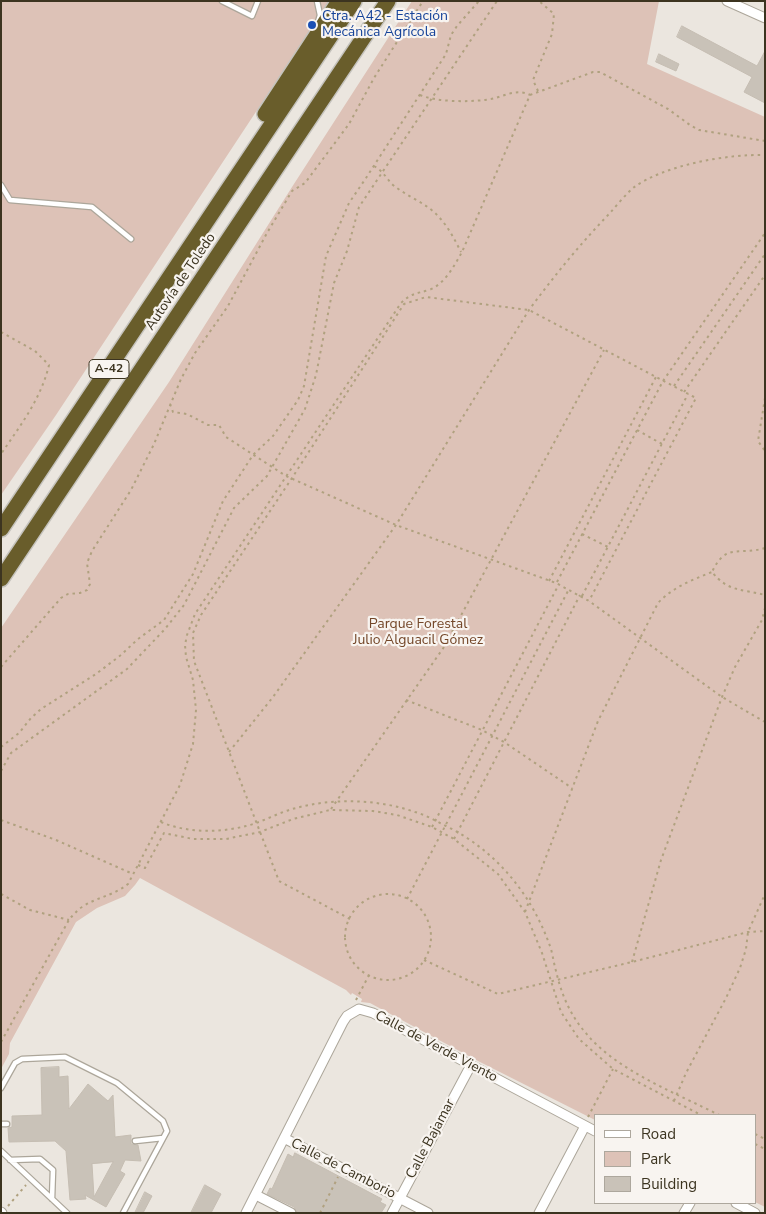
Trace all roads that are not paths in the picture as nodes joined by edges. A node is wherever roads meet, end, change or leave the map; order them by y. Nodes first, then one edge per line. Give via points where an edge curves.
1 (222, 1) edge
2 (258, 1) edge
3 (317, 1) edge
4 (333, 1) edge
5 (339, 1) edge
6 (354, 1) edge
7 (388, 1) edge
8 (727, 1) edge
9 (765, 18) edge
10 (317, 25) junction
11 (286, 82) junction
12 (250, 155) junction
13 (1, 185) edge
14 (131, 239) dead end
15 (1, 529) edge
16 (1, 580) edge
17 (470, 1065) junction
18 (1, 1088) edge
19 (587, 1122) junction
20 (1, 1124) edge
21 (8, 1124) dead end
22 (594, 1130) edge
23 (163, 1138) junction
24 (284, 1138) junction
25 (134, 1140) dead end
26 (1, 1152) edge
27 (10, 1160) junction
28 (256, 1195) junction
29 (400, 1198) junction
30 (52, 1199) junction
31 (738, 1204) edge
32 (67, 1213) edge
33 (123, 1213) edge
34 (246, 1213) edge
35 (291, 1213) edge
36 (392, 1213) edge
37 (428, 1213) edge
38 (539, 1213) edge
39 (755, 1213) edge

1 - 2 lane via 252,16
3 - 10 lane via 320,15
4 - 10 lane
5 - 11 highway
6 - 12 highway, Autovía de Toledo / A-42
7 - 16 highway, Autovía de Toledo / A-42
8 - 9 street
10 - 11 lane via 290,69
11 - 12 highway via 264,116
12 - 15 highway, Autovía de Toledo / A-42
13 - 14 lane via 10,200 92,207
17 - 19 street, Calle de Verde Viento
17 - 24 street, Calle de Verde Viento via 373,1013 359,1010 347,1016
17 - 29 street, Calle Bajamar
18 - 23 lane via 15,1063 22,1059 65,1057 117,1083 163,1121 167,1131
19 - 22 street, Calle de Verde Viento
19 - 38 street
20 - 21 lane
23 - 25 lane
23 - 33 lane
24 - 28 street
24 - 29 street, Calle de Camborio
26 - 27 lane
27 - 30 lane
27 - 30 lane via 40,1159 52,1170
28 - 34 street
28 - 35 street
29 - 36 street, Calle Bajamar
29 - 37 street, Calle de Camborio
30 - 32 lane
31 - 39 street

